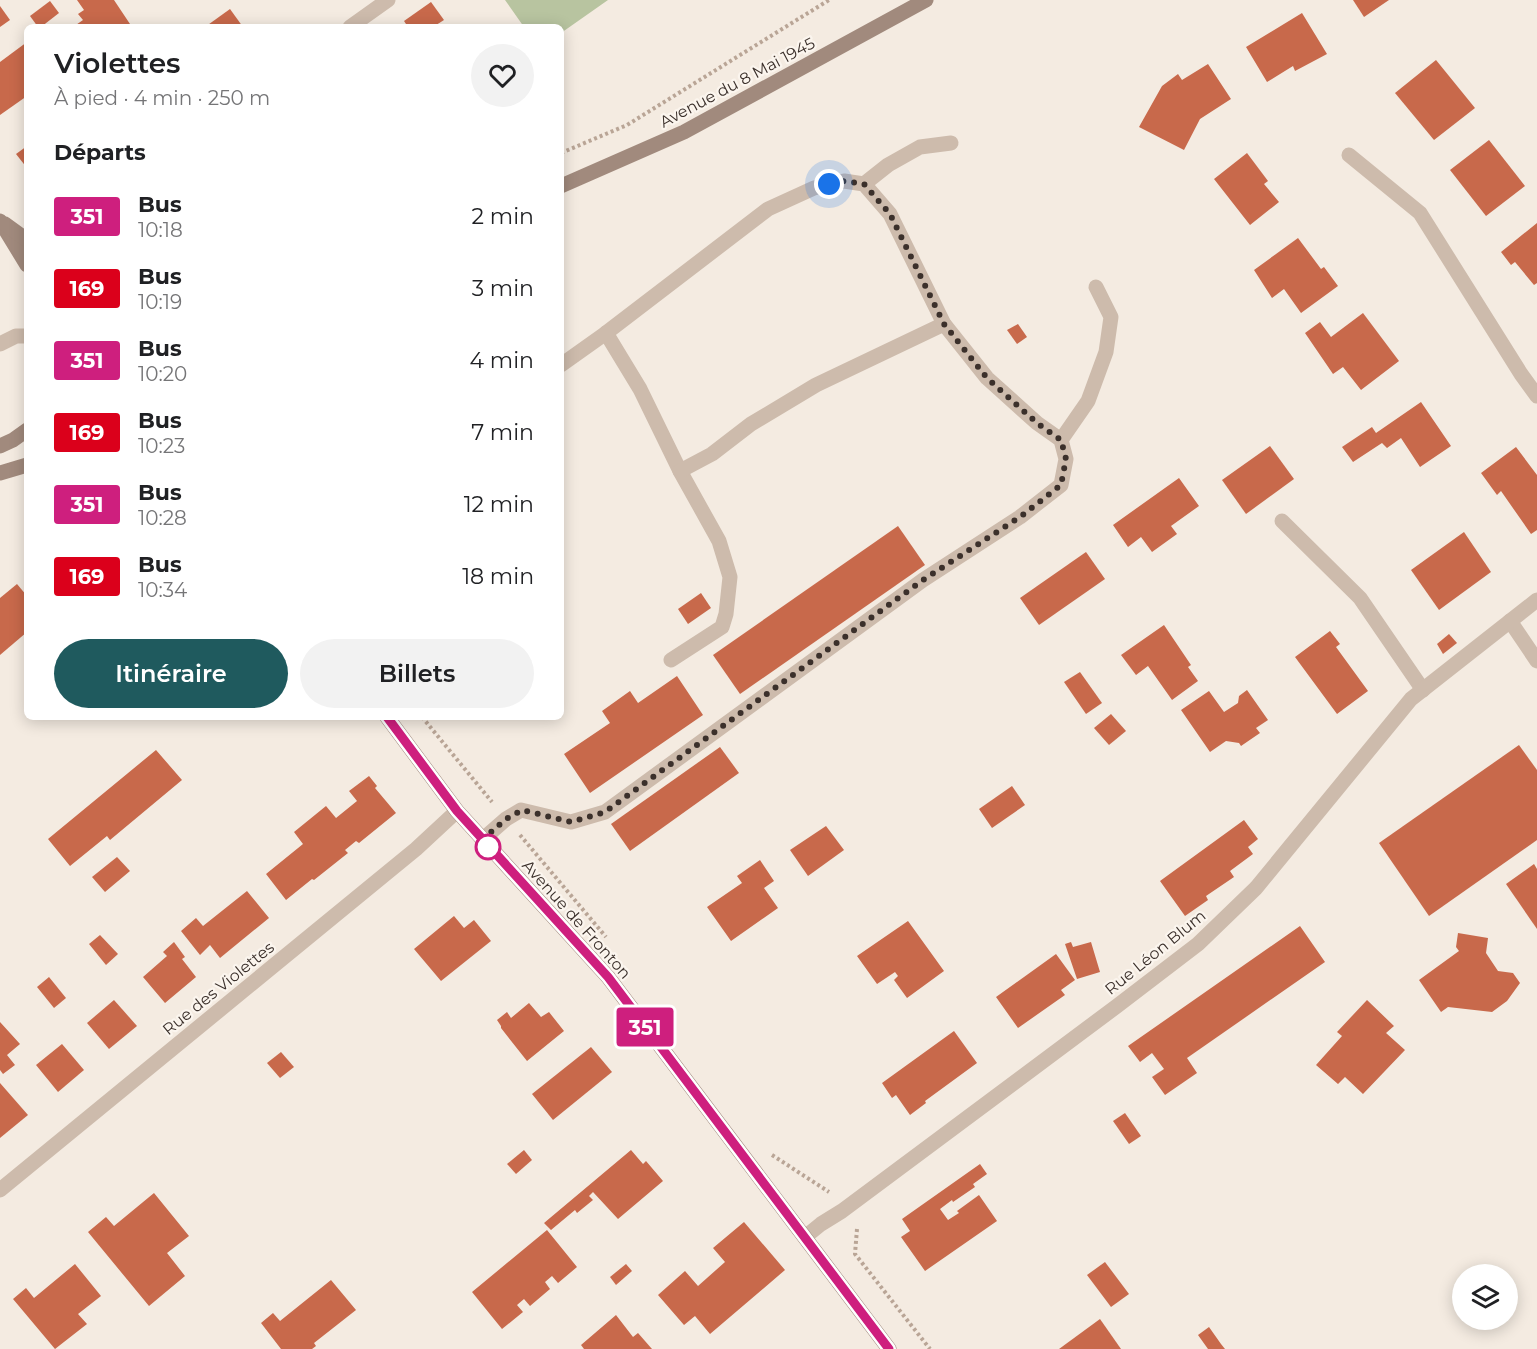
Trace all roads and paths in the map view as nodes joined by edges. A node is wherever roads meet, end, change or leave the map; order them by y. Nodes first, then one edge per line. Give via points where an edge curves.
1 (388, 0) edge
2 (829, 0) edge
3 (926, 0) edge
4 (354, 24) edge
5 (951, 142) dead end
6 (564, 152) edge
7 (1349, 155) dead end
8 (864, 184) junction
9 (564, 185) edge
10 (0, 221) edge
11 (24, 238) edge
12 (24, 260) edge
13 (1096, 287) dead end
14 (944, 324) junction
15 (606, 333) junction
16 (24, 336) edge
17 (0, 344) edge
18 (564, 363) edge
19 (1537, 396) edge
20 (24, 432) edge
21 (1061, 440) junction
22 (0, 446) edge
23 (24, 466) edge
24 (680, 471) junction
25 (0, 473) edge
26 (1282, 521) dead end
27 (1537, 600) edge
28 (1510, 621) junction
29 (671, 660) dead end
30 (1537, 661) edge
31 (1423, 690) junction
32 (389, 720) edge
33 (457, 811) junction
34 (482, 840) junction
35 (0, 1190) edge
36 (804, 1237) junction
37 (890, 1349) edge

1 - 4 street
2 - 6 path, Avenue du 8 Mai 1945 via 627,125
3 - 9 main road, Avenue du 8 Mai 1945 via 684,132
5 - 8 street via 920,147
7 - 19 street via 1420,213
8 - 14 street via 890,214
8 - 15 street via 844,181 814,188 768,209
10 - 11 main road
10 - 12 main road
13 - 21 street via 1111,317 1106,352 1088,401
14 - 21 street via 987,378
14 - 24 street via 816,385
15 - 18 street
15 - 24 street via 640,389
16 - 17 street
20 - 22 main road
21 - 34 street via 1066,459 1061,485 1020,517 923,580 605,812 571,822 522,810
23 - 25 main road
24 - 29 street via 719,541 730,577 722,627
26 - 31 street via 1360,598
27 - 28 street, Rue Léon Blum
28 - 30 street
28 - 31 street, Rue Léon Blum
31 - 36 street, Rue Léon Blum via 1411,699 1256,888 1198,944
32 - 33 main road, Avenue de Fronton
33 - 34 main road, Avenue de Fronton
33 - 35 street, Rue des Violettes via 416,849
34 - 36 main road, Avenue de Fronton via 608,977
36 - 37 main road, Avenue de Fronton

